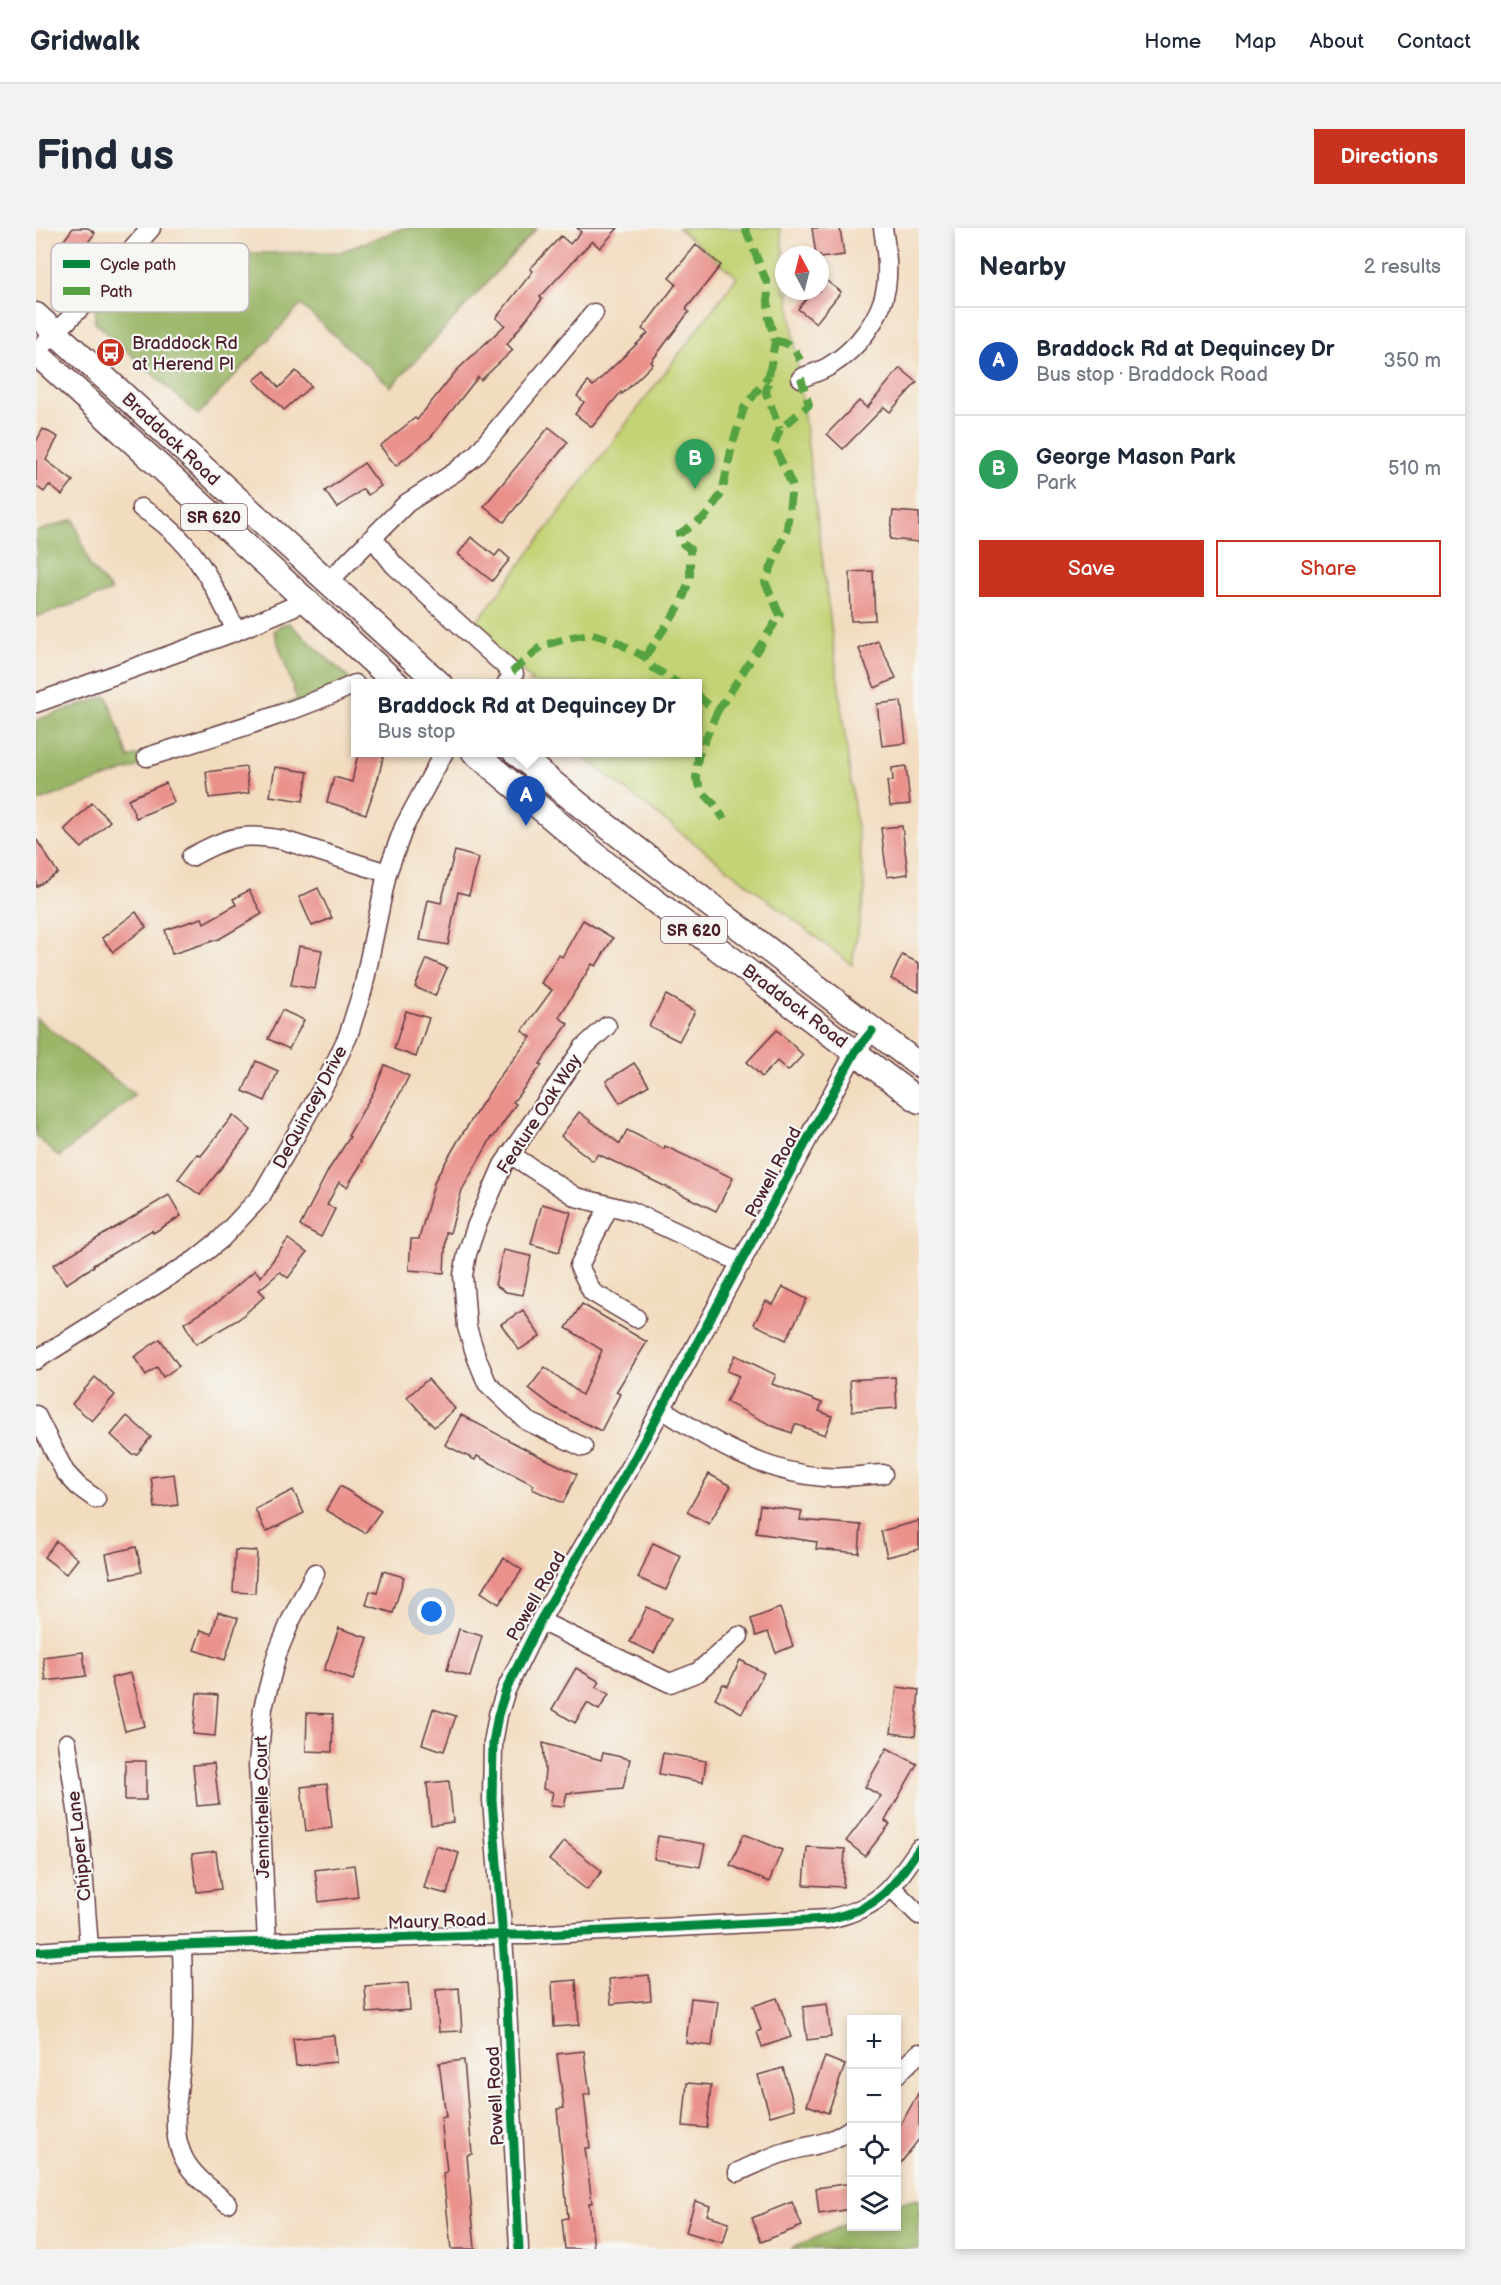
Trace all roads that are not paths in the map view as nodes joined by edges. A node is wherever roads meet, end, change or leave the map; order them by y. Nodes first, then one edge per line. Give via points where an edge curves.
1 (151, 228) edge
2 (883, 228) edge
3 (138, 243) edge
4 (76, 312) edge
5 (594, 313) dead end
6 (36, 315) edge
7 (55, 332) junction
8 (36, 352) edge
9 (801, 378) dead end
10 (141, 508) dead end
11 (373, 538) junction
12 (328, 582) junction
13 (306, 600) junction
14 (236, 631) junction
15 (390, 677) edge
16 (435, 679) edge
17 (510, 679) edge
18 (351, 686) edge
19 (36, 703) edge
20 (147, 757) dead end
21 (442, 757) edge
22 (479, 757) edge
23 (521, 757) edge
24 (191, 857) dead end
25 (387, 873) junction
26 (607, 1026) dead end
27 (872, 1031) junction
28 (855, 1052) junction
29 (919, 1065) edge
30 (919, 1101) edge
31 (510, 1154) junction
32 (609, 1206) junction
33 (742, 1263) junction
34 (636, 1318) dead end
35 (36, 1360) edge
36 (662, 1409) junction
37 (36, 1415) edge
38 (583, 1447) dead end
39 (883, 1474) dead end
40 (96, 1499) dead end
41 (315, 1573) dead end
42 (540, 1621) junction
43 (739, 1636) dead end
44 (67, 1743) dead end
45 (919, 1849) edge
46 (892, 1888) junction
47 (919, 1915) edge
48 (502, 1935) junction
49 (267, 1942) junction
50 (183, 1946) junction
51 (89, 1948) junction
52 (36, 1952) edge
53 (919, 2054) edge
54 (901, 2071) edge
55 (847, 2131) edge
56 (738, 2172) dead end
57 (227, 2203) dead end
58 (519, 2249) edge

1 - 3 street
2 - 9 street via 886,288 877,315 839,359
4 - 7 street
5 - 11 street via 476,454 407,503
6 - 7 main road, Braddock Road / SR 620
7 - 8 street
7 - 12 main road, Braddock Road / SR 620
8 - 13 main road, Braddock Road / SR 620
10 - 14 street via 159,518 189,550 212,580
11 - 12 street
11 - 17 street via 394,565 514,674
12 - 16 main road, Braddock Road / SR 620
13 - 14 street
13 - 15 main road, Braddock Road / SR 620
14 - 19 street
18 - 20 street via 243,727
21 - 25 street, DeQuincey Drive via 408,819
22 - 28 main road, Braddock Road / SR 620 via 610,867
23 - 27 main road, Braddock Road / SR 620
24 - 25 street via 232,837 267,837
25 - 35 street, DeQuincey Drive via 363,988 348,1036 261,1196 221,1239 195,1260
26 - 31 street, Feature Oak Way via 583,1047
27 - 28 street, Powell Road
27 - 29 main road, Braddock Road / SR 620
28 - 30 main road, Braddock Road / SR 620
28 - 33 street, Powell Road
31 - 32 street via 576,1197
31 - 38 street, Feature Oak Way via 467,1254 463,1275 467,1326 487,1383 527,1421
32 - 33 street via 631,1211
32 - 34 street via 579,1266 592,1292
33 - 36 street, Powell Road
36 - 39 street via 711,1441 762,1464 823,1477
36 - 42 street, Powell Road
37 - 40 street via 65,1472
41 - 49 street, Jennichelle Court via 277,1654 263,1708 258,1764
42 - 43 street via 670,1683 698,1672
42 - 48 street, Powell Road via 506,1690 493,1743 492,1800
44 - 51 street, Chipper Lane via 80,1830
45 - 46 street, Maury Road
46 - 47 street
46 - 48 street, Maury Road via 867,1906 828,1919
48 - 49 street, Maury Road
48 - 58 street, Powell Road
49 - 50 street, Maury Road
50 - 51 street, Maury Road
50 - 57 street via 183,2050 176,2132 180,2152 190,2169
51 - 52 street, Maury Road
53 - 54 street
55 - 56 street via 822,2144 787,2151

